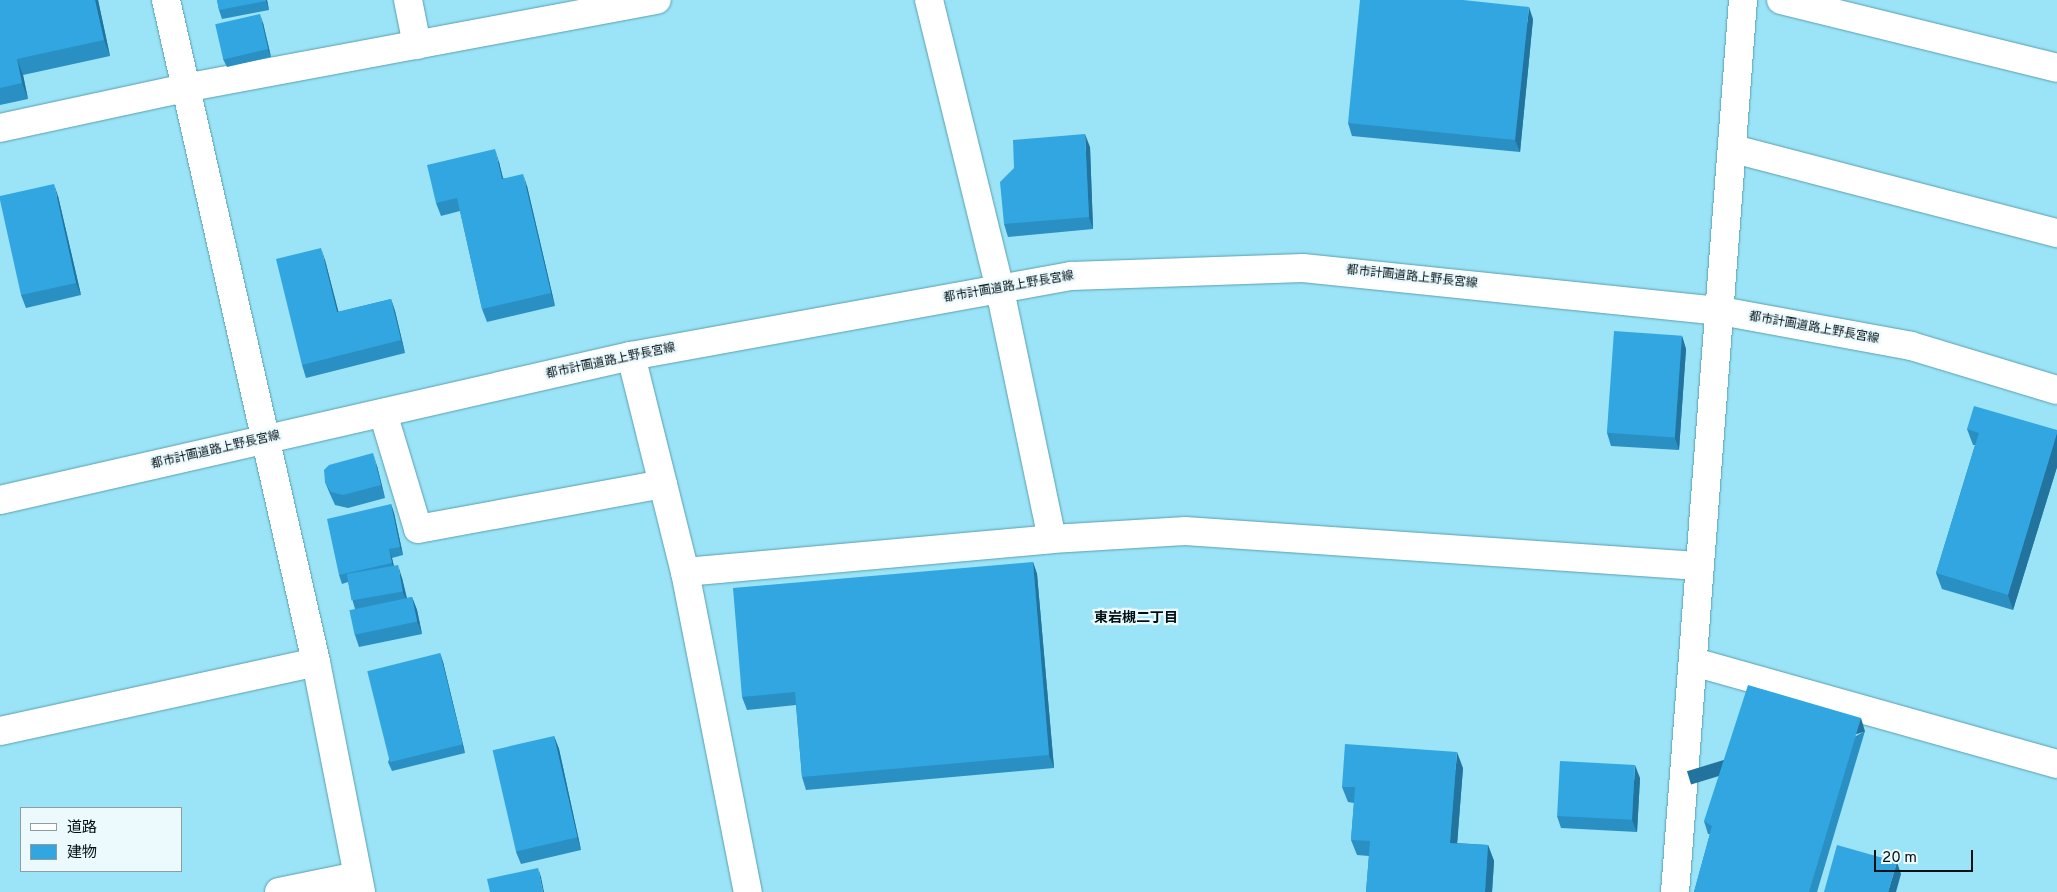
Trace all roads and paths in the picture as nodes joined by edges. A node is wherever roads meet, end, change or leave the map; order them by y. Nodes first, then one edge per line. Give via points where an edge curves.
1 (166, 0) edge
2 (408, 0) edge
3 (657, 0) edge
4 (929, 0) edge
5 (1743, 0) edge
6 (1781, 0) edge
7 (417, 45) junction
8 (2057, 68) edge
9 (185, 88) junction
10 (0, 128) edge
11 (1734, 149) junction
12 (2057, 233) edge
13 (1000, 290) junction
14 (1722, 312) junction
15 (631, 356) junction
16 (2057, 390) edge
17 (383, 413) junction
18 (267, 440) junction
19 (663, 484) junction
20 (0, 500) edge
21 (1052, 539) junction
22 (1699, 566) junction
23 (685, 572) junction
24 (316, 662) junction
25 (1694, 662) junction
26 (0, 730) edge
27 (2057, 764) edge
28 (359, 884) edge
29 (743, 891) edge
30 (279, 892) edge
31 (1676, 892) edge

1 - 9 street
2 - 7 street
3 - 7 street
4 - 13 street
5 - 11 street
6 - 8 street
7 - 9 street
9 - 10 street
9 - 18 street
11 - 12 street
11 - 14 street
13 - 14 street, 都市計画道路上野長宮線 via 1071,276 1303,268
13 - 15 street, 都市計画道路上野長宮線
13 - 21 street
14 - 16 street, 都市計画道路上野長宮線 via 1911,346
14 - 22 street
15 - 17 street, 都市計画道路上野長宮線
15 - 19 street
17 - 18 street, 都市計画道路上野長宮線
17 - 19 street via 418,529
18 - 20 street, 都市計画道路上野長宮線
18 - 24 street
19 - 23 street
21 - 22 street via 1185,531
21 - 23 street
22 - 25 street
23 - 29 street
24 - 26 street
24 - 28 street
25 - 27 street
25 - 31 street
28 - 30 street

